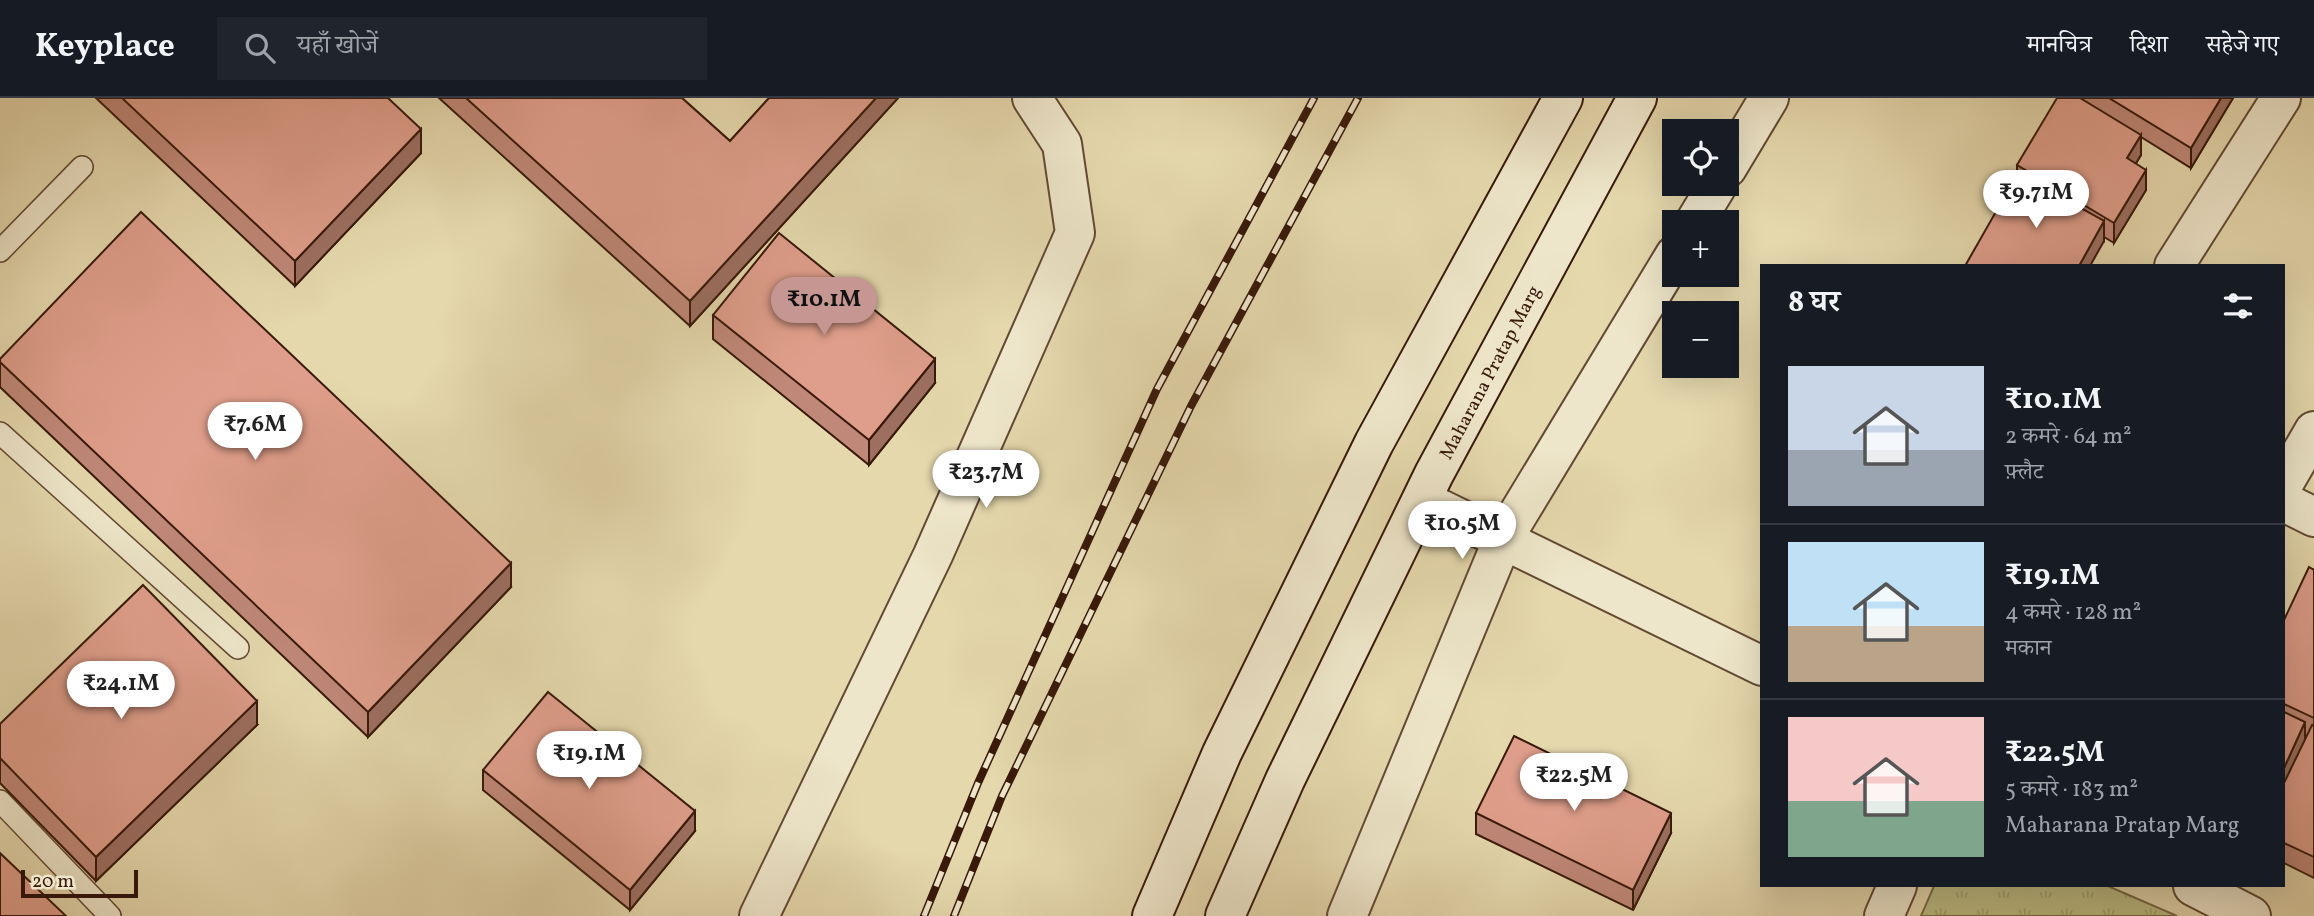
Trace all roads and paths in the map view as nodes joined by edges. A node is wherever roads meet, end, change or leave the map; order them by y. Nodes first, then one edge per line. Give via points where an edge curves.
1 (1032, 98) edge
2 (1563, 98) edge
3 (1637, 98) edge
4 (1769, 98) edge
5 (2281, 98) edge
6 (1739, 148) edge
7 (82, 167) dead end
8 (0, 251) edge
9 (2175, 264) edge
10 (1662, 276) edge
11 (2314, 431) edge
12 (0, 433) edge
13 (2285, 481) edge
14 (1422, 500) junction
15 (2285, 502) edge
16 (2314, 517) edge
17 (1503, 539) junction
18 (237, 648) dead end
19 (1760, 665) edge
20 (0, 800) edge
21 (1896, 887) edge
22 (2195, 887) edge
23 (110, 916) edge
24 (759, 916) edge
25 (1152, 916) edge
26 (1225, 916) edge
27 (1348, 916) edge
28 (1884, 916) edge
29 (2251, 916) edge

1 - 24 street via 1062,144 1075,233 933,555
2 - 25 street via 1374,443 1222,753
3 - 14 street, Maharana Pratap Marg
4 - 6 street
5 - 9 street
7 - 8 lane
10 - 17 street
11 - 13 street
12 - 18 lane
14 - 17 street
14 - 26 street, Maharana Pratap Marg via 1285,780
15 - 16 street
17 - 19 street
17 - 27 street
20 - 23 lane
21 - 28 street
22 - 29 street

